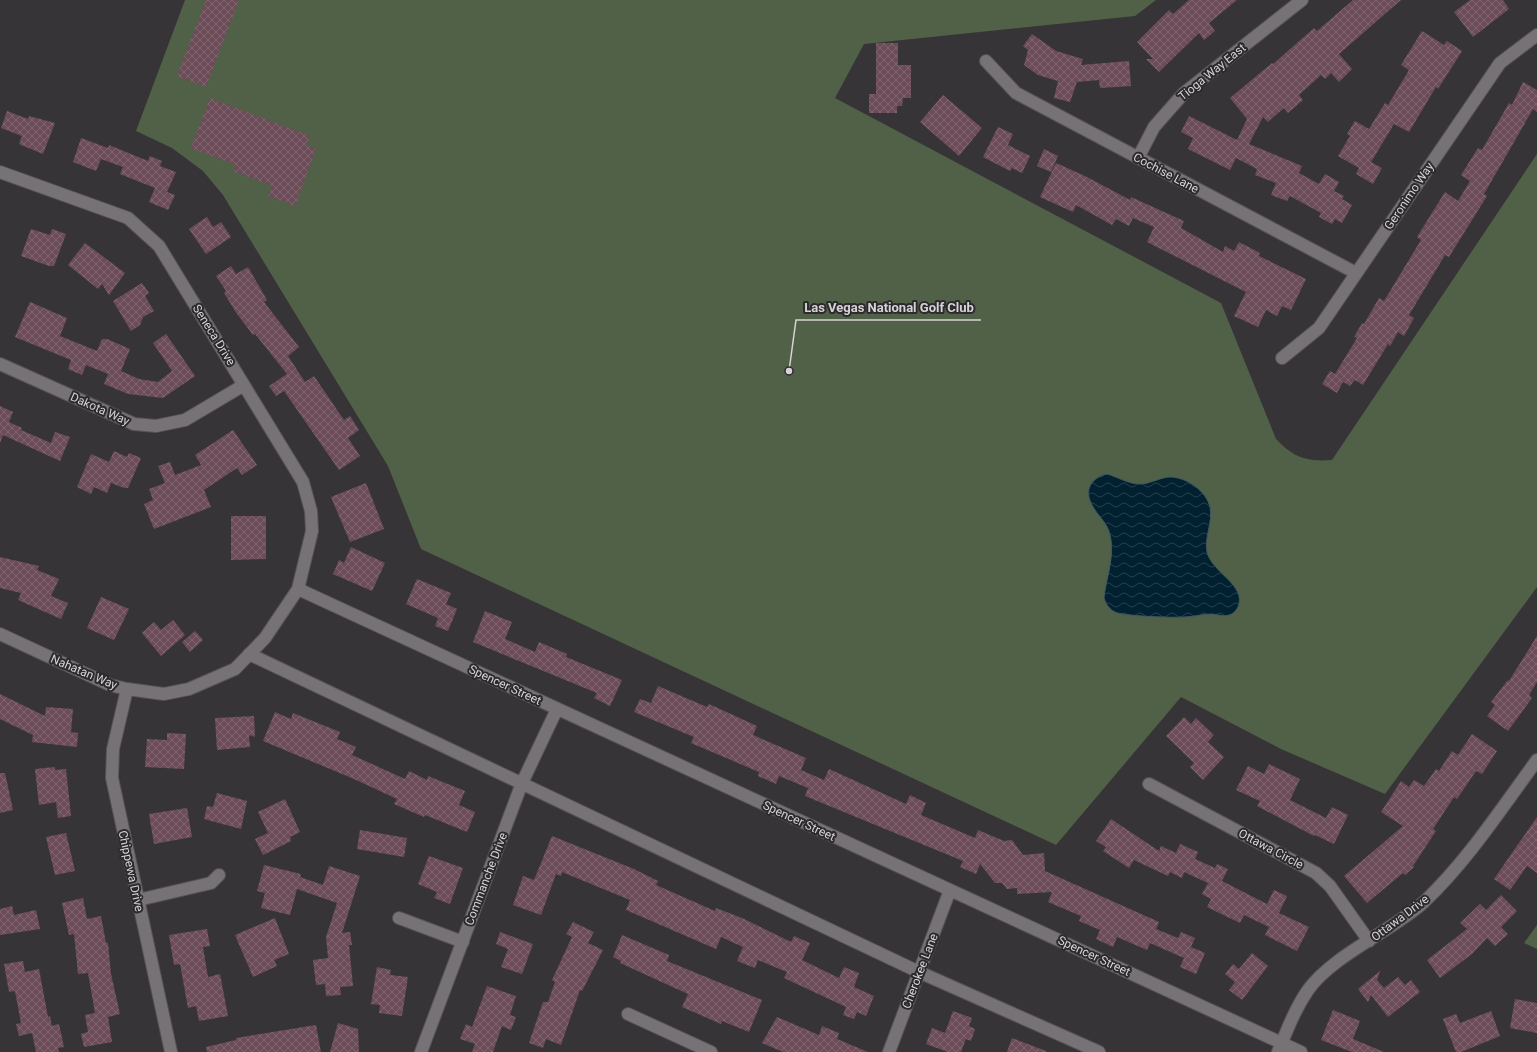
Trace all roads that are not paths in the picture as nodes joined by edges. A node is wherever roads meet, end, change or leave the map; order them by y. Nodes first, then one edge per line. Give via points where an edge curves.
1 (1302, 0) edge
2 (1537, 35) edge
3 (986, 61) dead end
4 (1138, 158) junction
5 (0, 172) edge
6 (1356, 273) junction
7 (1282, 358) dead end
8 (0, 364) edge
9 (244, 385) junction
10 (298, 589) junction
11 (0, 634) edge
12 (249, 654) junction
13 (126, 689) junction
14 (557, 709) junction
15 (1537, 760) edge
16 (522, 783) junction
17 (1149, 784) dead end
18 (219, 875) dead end
19 (950, 890) junction
20 (138, 900) junction
21 (398, 918) dead end
22 (1369, 941) junction
23 (463, 942) junction
24 (919, 972) junction
25 (628, 1014) dead end
26 (1280, 1048) edge
27 (1085, 1049) edge
28 (171, 1052) edge
29 (421, 1052) edge
30 (711, 1052) edge
31 (889, 1052) edge
32 (1098, 1052) edge
33 (1301, 1052) edge

1 - 4 street, Tioga Way East via 1184,92 1154,127
2 - 6 street, Geronimo Way via 1500,63
3 - 4 street, Cochise Lane via 1016,93
4 - 6 street, Cochise Lane
5 - 9 street, Seneca Drive via 128,218 159,246
6 - 7 street, Geronimo Way via 1319,328
8 - 9 street, Dakota Way via 134,424 156,426 185,420
9 - 10 street, Seneca Drive via 303,482 309,504 312,531
10 - 12 street, Nahatan Way via 265,638
10 - 14 street, Spencer Street
11 - 13 street, Nahatan Way via 110,685
12 - 13 street, Nahatan Way via 235,669 189,689 164,694
12 - 16 street
13 - 20 street, Chippewa Drive via 113,749 112,778
14 - 16 street, Commanche Drive
14 - 19 street, Spencer Street
15 - 22 street, Ottawa Drive via 1455,870 1422,903
16 - 23 street, Commanche Drive
16 - 24 street
17 - 22 street, Ottawa Circle via 1316,873 1330,886
18 - 20 street via 211,884
19 - 24 street, Cherokee Lane
19 - 26 street, Spencer Street
20 - 28 street, Chippewa Drive
21 - 23 street
22 - 26 street, Ottawa Drive via 1333,966 1309,988 1292,1016
23 - 29 street, Commanche Drive
24 - 27 street
24 - 31 street, Cherokee Lane
25 - 30 street
26 - 33 street, Spencer Street
27 - 32 street

